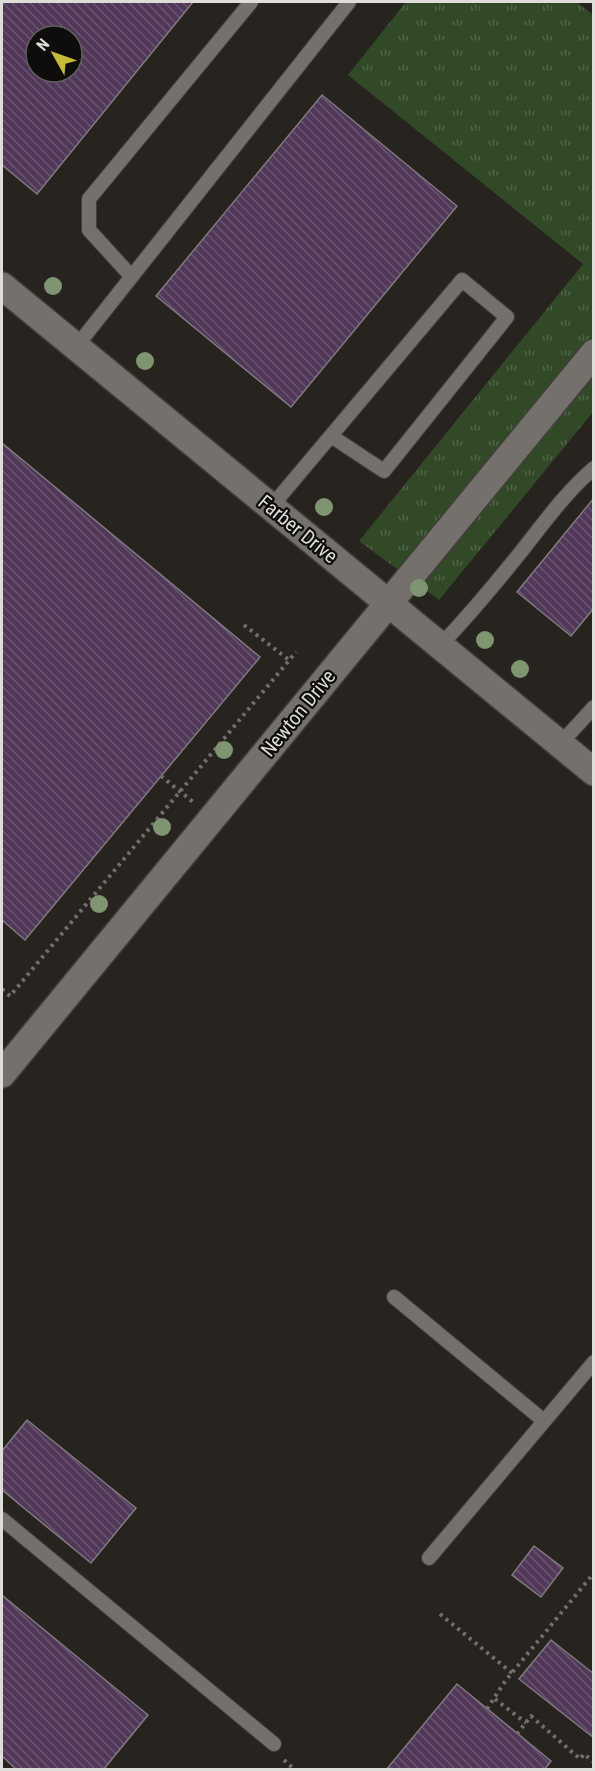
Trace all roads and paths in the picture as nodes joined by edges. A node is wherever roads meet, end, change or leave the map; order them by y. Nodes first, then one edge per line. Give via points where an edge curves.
1 (250, 2) edge
2 (350, 2) edge
3 (131, 276) junction
4 (2, 286) edge
5 (76, 347) junction
6 (594, 353) edge
7 (331, 436) junction
8 (594, 468) edge
9 (271, 507) junction
10 (387, 602) junction
11 (244, 625) dead end
12 (440, 646) junction
13 (296, 651) dead end
14 (289, 660) junction
15 (594, 707) edge
16 (560, 744) junction
17 (594, 772) edge
18 (161, 776) dead end
19 (180, 791) junction
20 (212, 818) junction
21 (2, 989) edge
22 (2, 1074) edge
23 (394, 1297) dead end
24 (594, 1362) edge
25 (544, 1421) junction
26 (2, 1519) edge
27 (429, 1558) dead end
28 (594, 1573) edge
29 (440, 1614) dead end
30 (512, 1673) junction
31 (495, 1699) junction
32 (487, 1708) dead end
33 (526, 1723) junction
34 (517, 1734) dead end
35 (274, 1744) dead end
36 (594, 1762) edge

1 - 3 lane via 89,199 89,230
2 - 3 lane
3 - 5 lane
4 - 5 street, Farber Drive
5 - 9 street, Farber Drive
6 - 10 street, Newton Drive
7 - 7 lane via 462,280 507,317 384,471
7 - 9 lane
8 - 12 lane via 581,478 478,606
9 - 10 street, Farber Drive
10 - 12 street, Farber Drive
10 - 20 street, Newton Drive
11 - 14 path
12 - 16 street, Farber Drive
13 - 14 path
14 - 19 path
15 - 16 lane
16 - 17 street, Farber Drive
18 - 19 path
19 - 20 path
19 - 21 path via 10,996
20 - 22 street, Newton Drive
23 - 25 lane
24 - 25 lane
25 - 27 lane
26 - 35 lane
28 - 30 path
29 - 30 path
30 - 31 path
31 - 32 path
31 - 33 path
33 - 34 path
33 - 36 path via 531,1716 580,1758 584,1754

